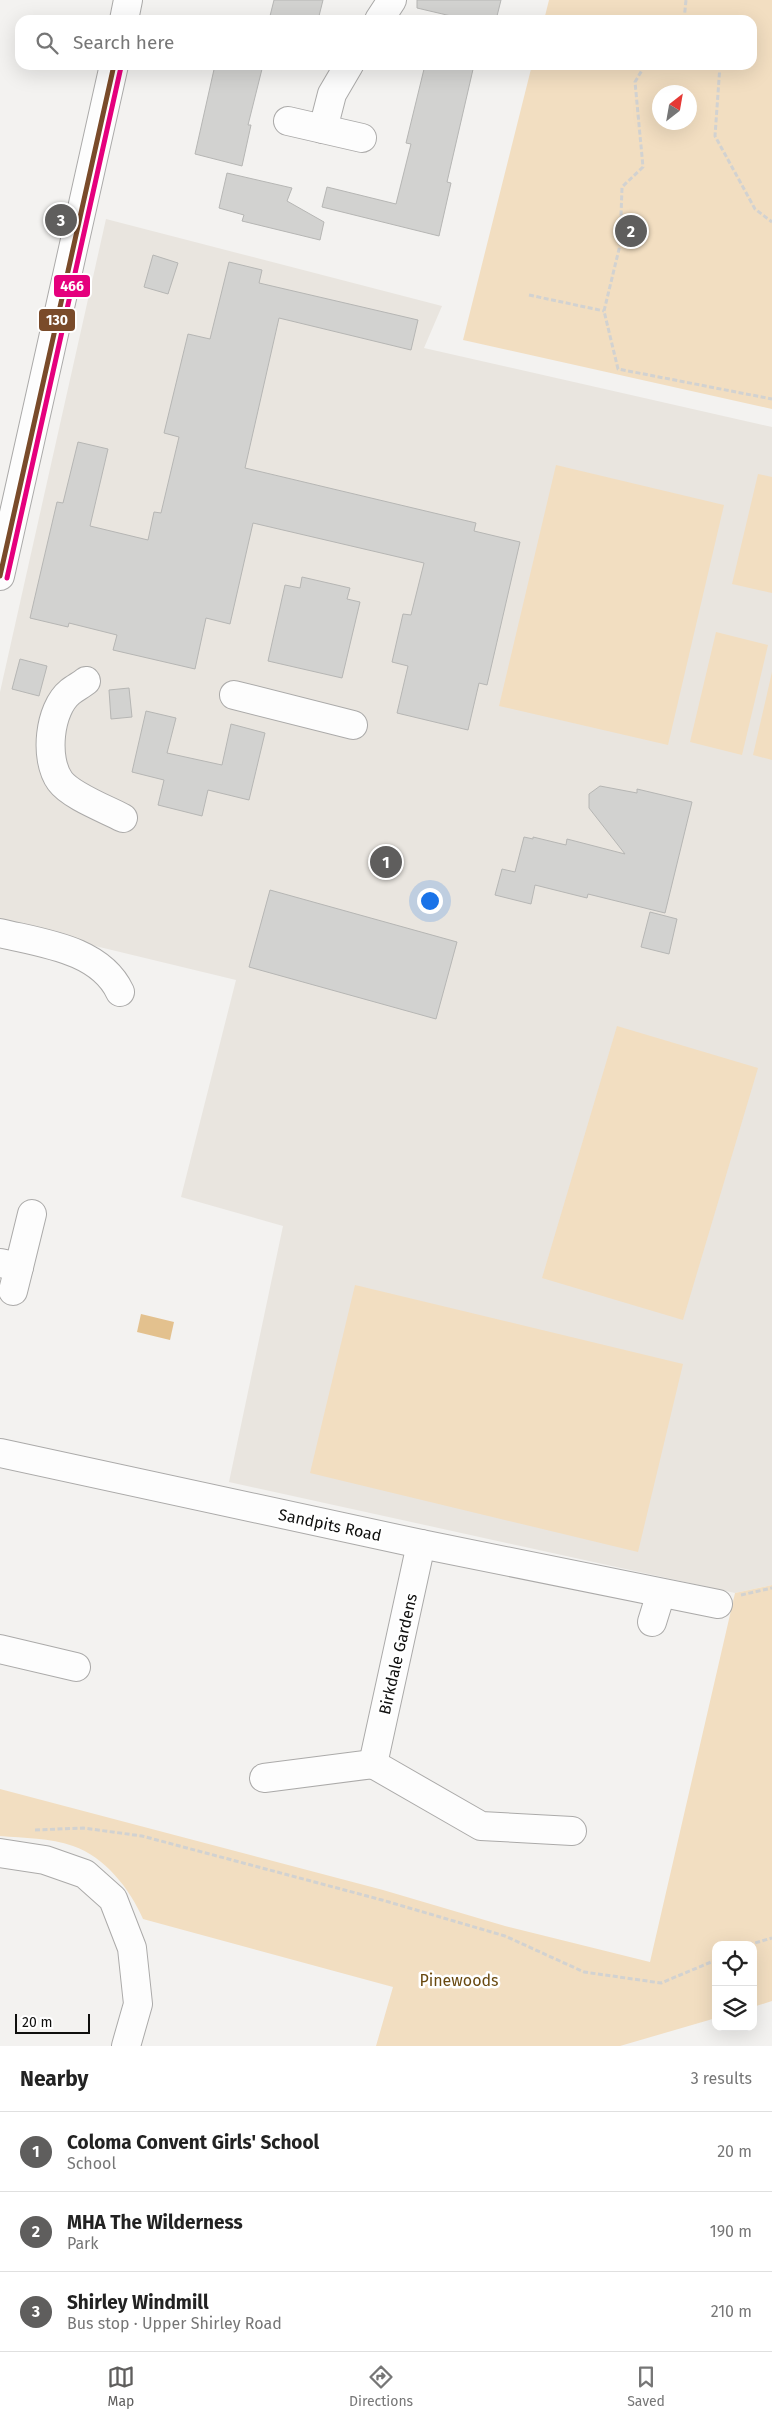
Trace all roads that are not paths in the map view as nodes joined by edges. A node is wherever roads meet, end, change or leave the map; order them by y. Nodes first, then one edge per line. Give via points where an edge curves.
1 (128, 0) edge
2 (392, 0) edge
3 (125, 15) edge
4 (382, 15) edge
5 (113, 70) edge
6 (346, 70) edge
7 (288, 121) dead end
8 (322, 129) junction
9 (362, 138) dead end
10 (7, 512) edge
11 (0, 576) edge
12 (86, 681) dead end
13 (234, 695) dead end
14 (353, 724) dead end
15 (123, 818) dead end
16 (0, 933) edge
17 (120, 992) dead end
18 (32, 1214) dead end
19 (11, 1274) edge
20 (0, 1453) edge
21 (421, 1544) junction
22 (660, 1593) junction
23 (718, 1604) road end
24 (652, 1622) dead end
25 (0, 1649) edge
26 (76, 1667) dead end
27 (373, 1764) junction
28 (264, 1778) dead end
29 (572, 1831) dead end
30 (0, 1853) edge
31 (126, 2046) edge

1 - 3 street
2 - 4 street
5 - 10 street
6 - 8 street via 332,94
7 - 8 street
8 - 9 street
10 - 11 street
12 - 15 street via 69,692 53,721 50,742 54,768 60,782 71,791
13 - 14 street
16 - 17 street via 44,943 86,958 103,968 114,979
18 - 19 street
20 - 21 street, Sandpits Road
21 - 22 street, Sandpits Road
21 - 27 street, Birkdale Gardens
22 - 23 street, Sandpits Road
22 - 24 street
25 - 26 street
27 - 28 street
27 - 29 street via 481,1826
30 - 31 street via 45,1860 85,1874 113,1899 132,1948 138,2004

